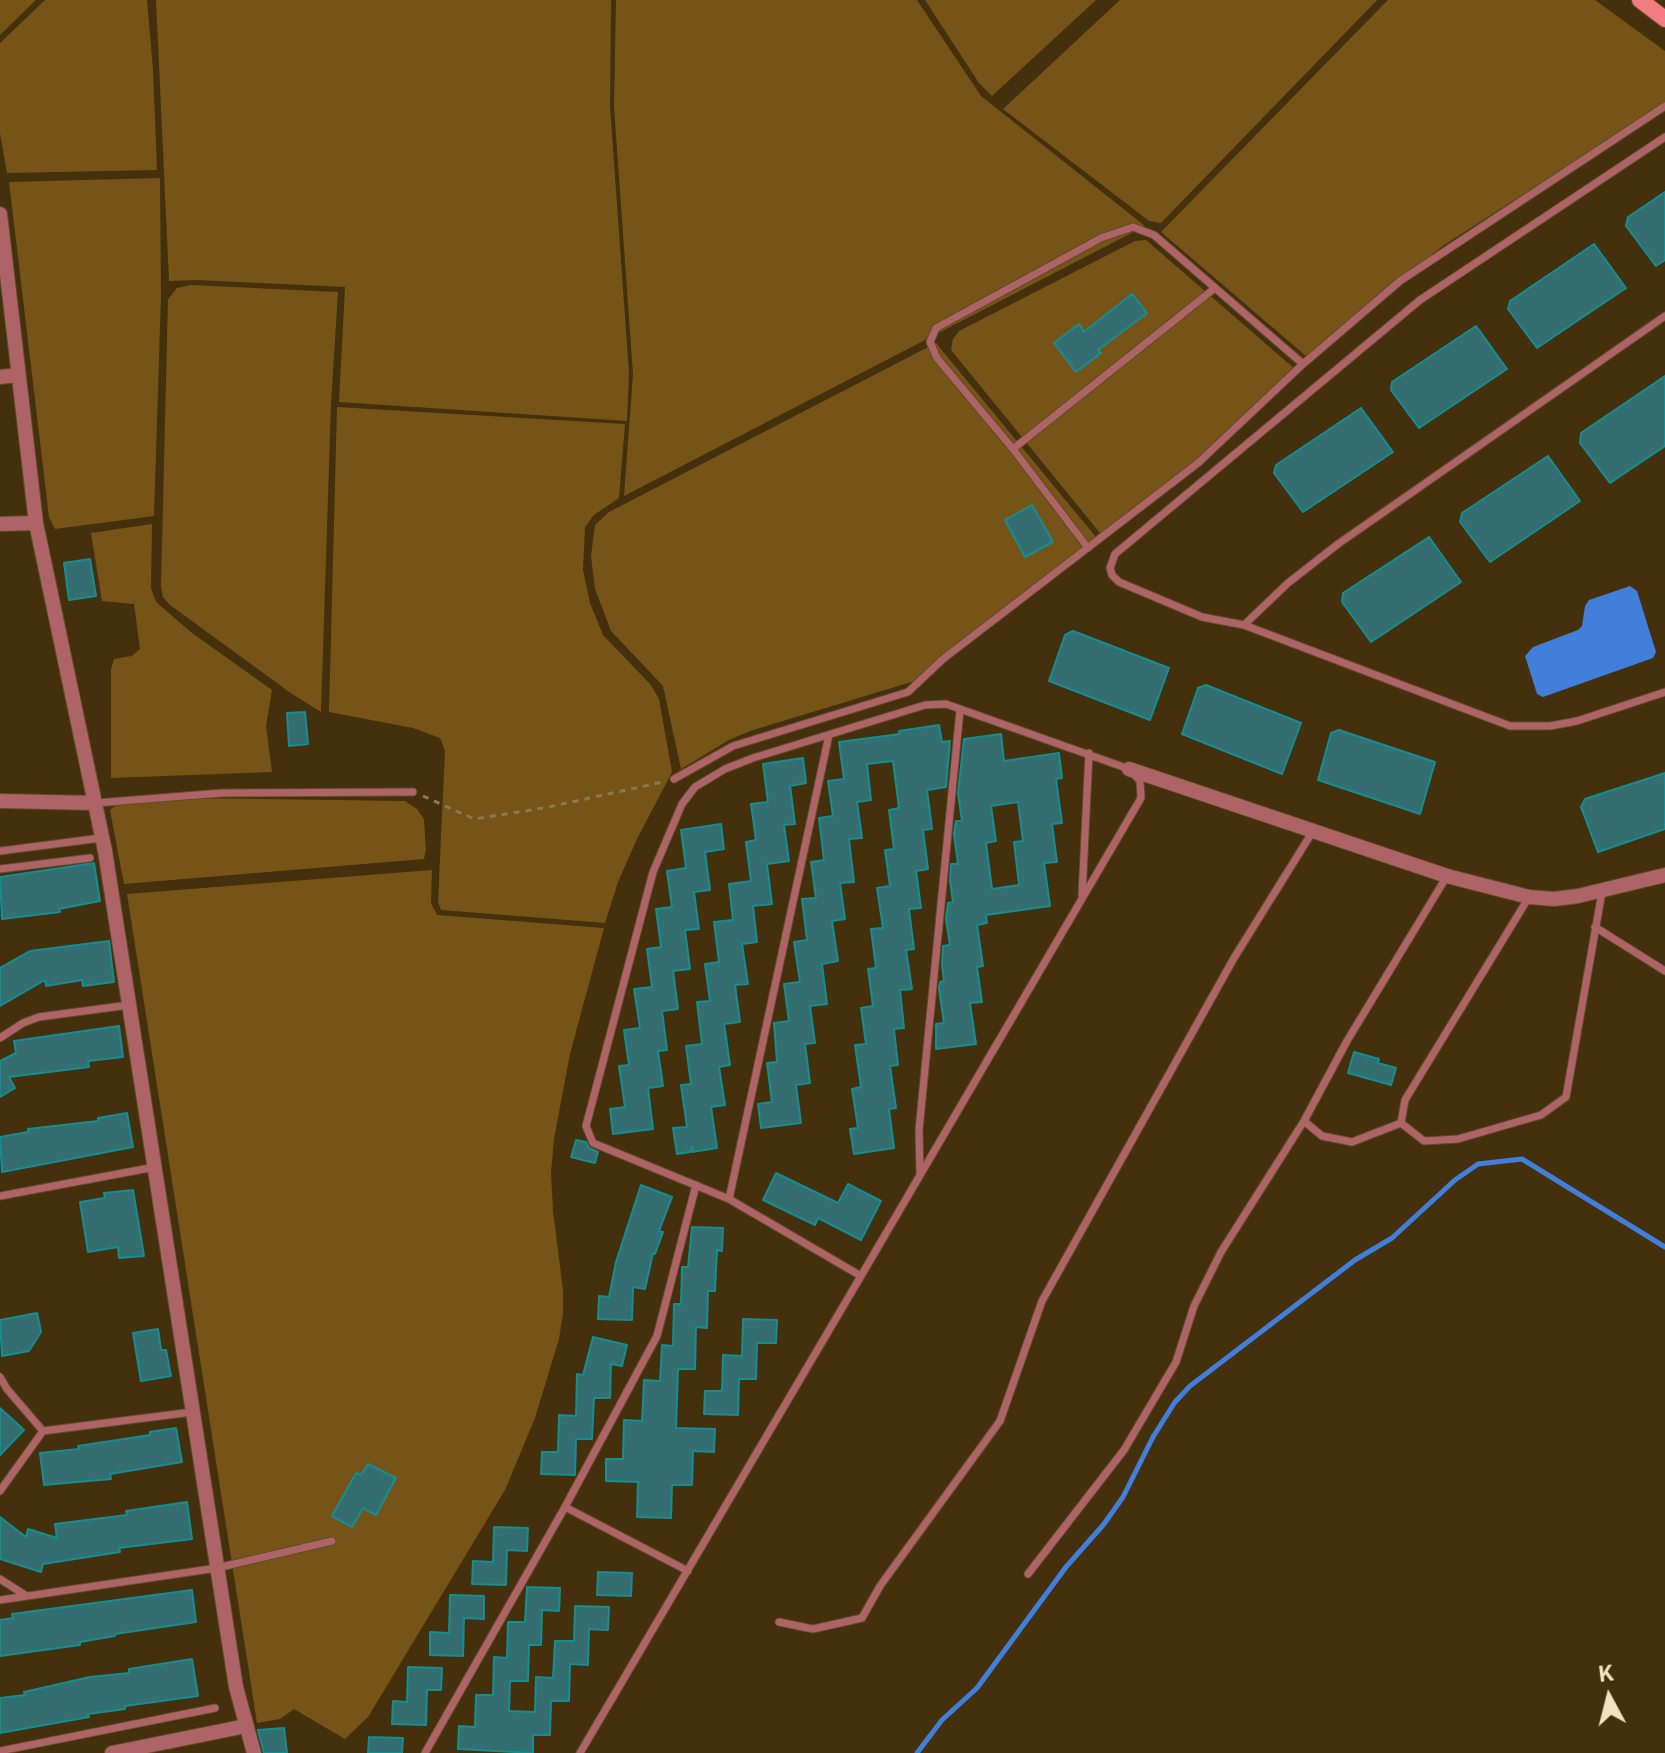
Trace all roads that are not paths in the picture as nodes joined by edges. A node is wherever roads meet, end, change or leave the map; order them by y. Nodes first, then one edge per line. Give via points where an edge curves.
1 (1640, 0) edge
2 (1665, 19) edge
3 (1665, 106) edge
4 (1665, 137) edge
5 (0, 214) edge
6 (1215, 288) junction
7 (1665, 316) edge
8 (1303, 364) junction
9 (18, 375) junction
10 (0, 377) edge
11 (1013, 449) junction
12 (36, 523) junction
13 (0, 524) edge
14 (1088, 548) junction
15 (1244, 625) junction
16 (1665, 692) edge
17 (960, 710) junction
18 (829, 735) junction
19 (1089, 753) junction
20 (1129, 769) junction
21 (674, 779) road end
22 (413, 792) road end
23 (0, 801) edge
24 (95, 803) junction
25 (1313, 831) junction
26 (102, 838) junction
27 (0, 851) edge
28 (90, 858) dead end
29 (0, 869) edge
30 (1665, 875) edge
31 (1447, 876) junction
32 (1602, 892) junction
33 (1529, 897) junction
34 (1082, 898) junction
35 (1595, 927) junction
36 (1665, 971) edge
37 (129, 1005) junction
38 (0, 1038) edge
39 (1304, 1121) junction
40 (1401, 1123) junction
41 (155, 1167) junction
42 (920, 1174) junction
43 (696, 1185) junction
44 (0, 1196) edge
45 (729, 1199) junction
46 (861, 1276) junction
47 (0, 1377) edge
48 (192, 1412) junction
49 (43, 1431) junction
50 (0, 1491) edge
51 (565, 1507) junction
52 (332, 1541) dead end
53 (217, 1568) junction
54 (688, 1571) junction
55 (1028, 1574) dead end
56 (0, 1579) edge
57 (27, 1596) junction
58 (0, 1600) edge
59 (779, 1622) dead end
60 (215, 1708) dead end
61 (246, 1726) junction
62 (0, 1751) edge
63 (112, 1753) edge
64 (254, 1753) edge
65 (425, 1753) edge
66 (580, 1753) edge

1 - 2 street
3 - 8 lane via 1400,281
4 - 15 lane via 1420,300 1111,561 1112,575 1119,582 1202,617
5 - 9 street
6 - 8 lane
6 - 11 lane
6 - 11 lane via 1154,235 1133,227 1101,238 936,328 930,342 937,358
7 - 15 lane via 1338,544
8 - 14 lane via 1198,463
9 - 10 street
9 - 12 street
11 - 14 lane
12 - 13 street
12 - 24 street
14 - 21 lane via 908,692 733,746
15 - 16 lane via 1510,726 1577,721
17 - 18 lane via 925,705
17 - 19 lane
17 - 42 lane via 919,1130
18 - 43 lane via 739,764 695,787 682,804 649,885 586,1126 593,1143
18 - 45 lane
19 - 20 lane
19 - 34 lane
20 - 25 street
20 - 34 lane via 1140,781 1141,798
22 - 24 lane via 222,793
23 - 24 street
24 - 26 street
25 - 31 street
25 - 59 lane via 1234,958 1042,1301 1000,1421 862,1618 813,1629
26 - 27 lane
26 - 37 street
28 - 29 lane
30 - 32 street
31 - 33 street
31 - 39 lane
32 - 33 street
32 - 35 lane
33 - 40 lane via 1405,1100
34 - 42 lane
35 - 36 lane
35 - 40 lane via 1566,1097 1541,1115 1458,1139 1424,1141
37 - 38 lane via 39,1017
37 - 41 street
39 - 40 lane via 1322,1136 1352,1142
39 - 55 lane via 1221,1252 1194,1306 1176,1362 1124,1450
41 - 44 lane
41 - 48 street
42 - 46 lane
43 - 45 lane
43 - 51 lane via 657,1336
45 - 46 lane
46 - 54 lane
47 - 49 lane
48 - 49 lane
48 - 53 street
49 - 50 lane
51 - 54 lane
51 - 65 lane
52 - 53 lane
53 - 57 lane
53 - 61 street
54 - 66 lane
56 - 57 lane
57 - 58 lane
60 - 62 lane
61 - 63 street
61 - 64 street

